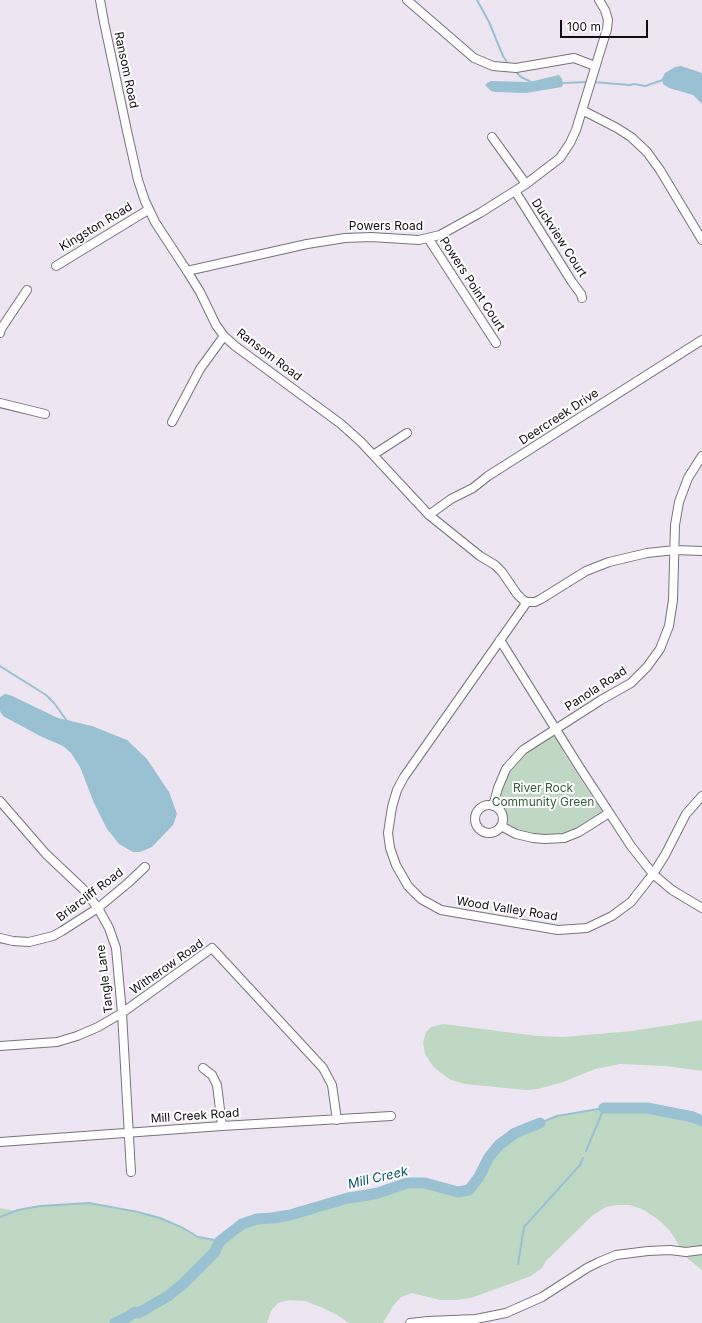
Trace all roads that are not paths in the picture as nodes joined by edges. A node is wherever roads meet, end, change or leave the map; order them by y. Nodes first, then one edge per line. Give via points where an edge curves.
1 (100, 0) edge
2 (407, 0) edge
3 (599, 0) edge
4 (595, 66) junction
5 (582, 110) junction
6 (492, 137) dead end
7 (526, 184) junction
8 (515, 191) junction
9 (148, 210) junction
10 (428, 238) junction
11 (702, 240) edge
12 (56, 266) dead end
13 (187, 270) junction
14 (27, 290) dead end
15 (582, 298) dead end
16 (0, 333) edge
17 (224, 336) junction
18 (702, 340) edge
19 (496, 343) dead end
20 (0, 403) edge
21 (45, 414) dead end
22 (172, 422) dead end
23 (407, 433) dead end
24 (373, 455) junction
25 (702, 456) edge
26 (429, 515) junction
27 (674, 550) junction
28 (702, 551) edge
29 (529, 602) junction
30 (500, 640) junction
31 (556, 729) junction
32 (702, 796) edge
33 (0, 801) edge
34 (493, 806) junction
35 (609, 813) junction
36 (501, 826) junction
37 (145, 867) dead end
38 (653, 874) junction
39 (98, 908) junction
40 (702, 908) edge
41 (0, 938) edge
42 (122, 1013) junction
43 (0, 1046) edge
44 (203, 1068) dead end
45 (391, 1116) dead end
46 (337, 1120) junction
47 (222, 1126) junction
48 (130, 1133) junction
49 (0, 1142) edge
50 (131, 1172) dead end
51 (702, 1250) edge
52 (487, 1320) edge
53 (410, 1323) edge

1 - 9 street, Ransom Road via 138,180
2 - 4 street via 474,58 493,66 516,68 574,58
3 - 4 street, Powers Road via 608,20
4 - 5 street, Powers Road
5 - 7 street, Powers Road via 576,130 560,158
5 - 11 street via 622,131 647,152
6 - 7 street
7 - 8 street, Powers Road
8 - 10 street, Powers Road via 440,235
8 - 15 street, Duckview Court
9 - 12 street, Kingston Road
9 - 13 street, Ransom Road
10 - 13 street, Powers Road via 345,238
10 - 19 street, Powers Point Court
13 - 17 street, Ransom Road
14 - 16 street
17 - 22 street via 200,369
17 - 24 street, Ransom Road via 341,424
18 - 26 street, Deercreek Drive
20 - 21 street
23 - 24 street
24 - 26 street, Ransom Road
25 - 27 street, Panola Road via 688,478 678,502
26 - 29 street, Ransom Road via 495,565 522,600
27 - 28 street
27 - 29 street via 609,562 586,571 541,599
27 - 31 street, Panola Road via 673,600 660,648 647,667 631,683
29 - 30 street
30 - 31 street
30 - 38 street, Wood Valley Road via 397,790 388,834 390,848 402,877 421,899 441,910 558,930 587,928 612,916 631,902
31 - 34 street, Panola Road via 523,750 514,759 506,769
31 - 35 street
32 - 38 street, Wood Valley Road via 686,814
33 - 39 street, Tangle Lane
34 - 36 street via 502,814
34 - 36 street via 484,806 479,810 475,818 476,824 488,833
35 - 36 street via 564,838 533,838 516,834
35 - 38 street
37 - 39 street, Briarcliff Road
38 - 40 street via 672,890
39 - 41 street, Briarcliff Road via 62,931 40,940 21,942
39 - 42 street, Tangle Lane via 116,948
42 - 43 street, Witherow Road via 98,1027 56,1042
42 - 46 street, Witherow Road via 212,948 323,1068 332,1085
42 - 48 street, Tangle Lane
44 - 47 street via 212,1075 217,1085
45 - 46 street, Mill Creek Road
46 - 47 street, Mill Creek Road
47 - 48 street, Mill Creek Road
48 - 49 street, Mill Creek Road
48 - 50 street, Tangle Lane
51 - 52 street via 648,1251 616,1255 587,1268 542,1297
52 - 53 street

